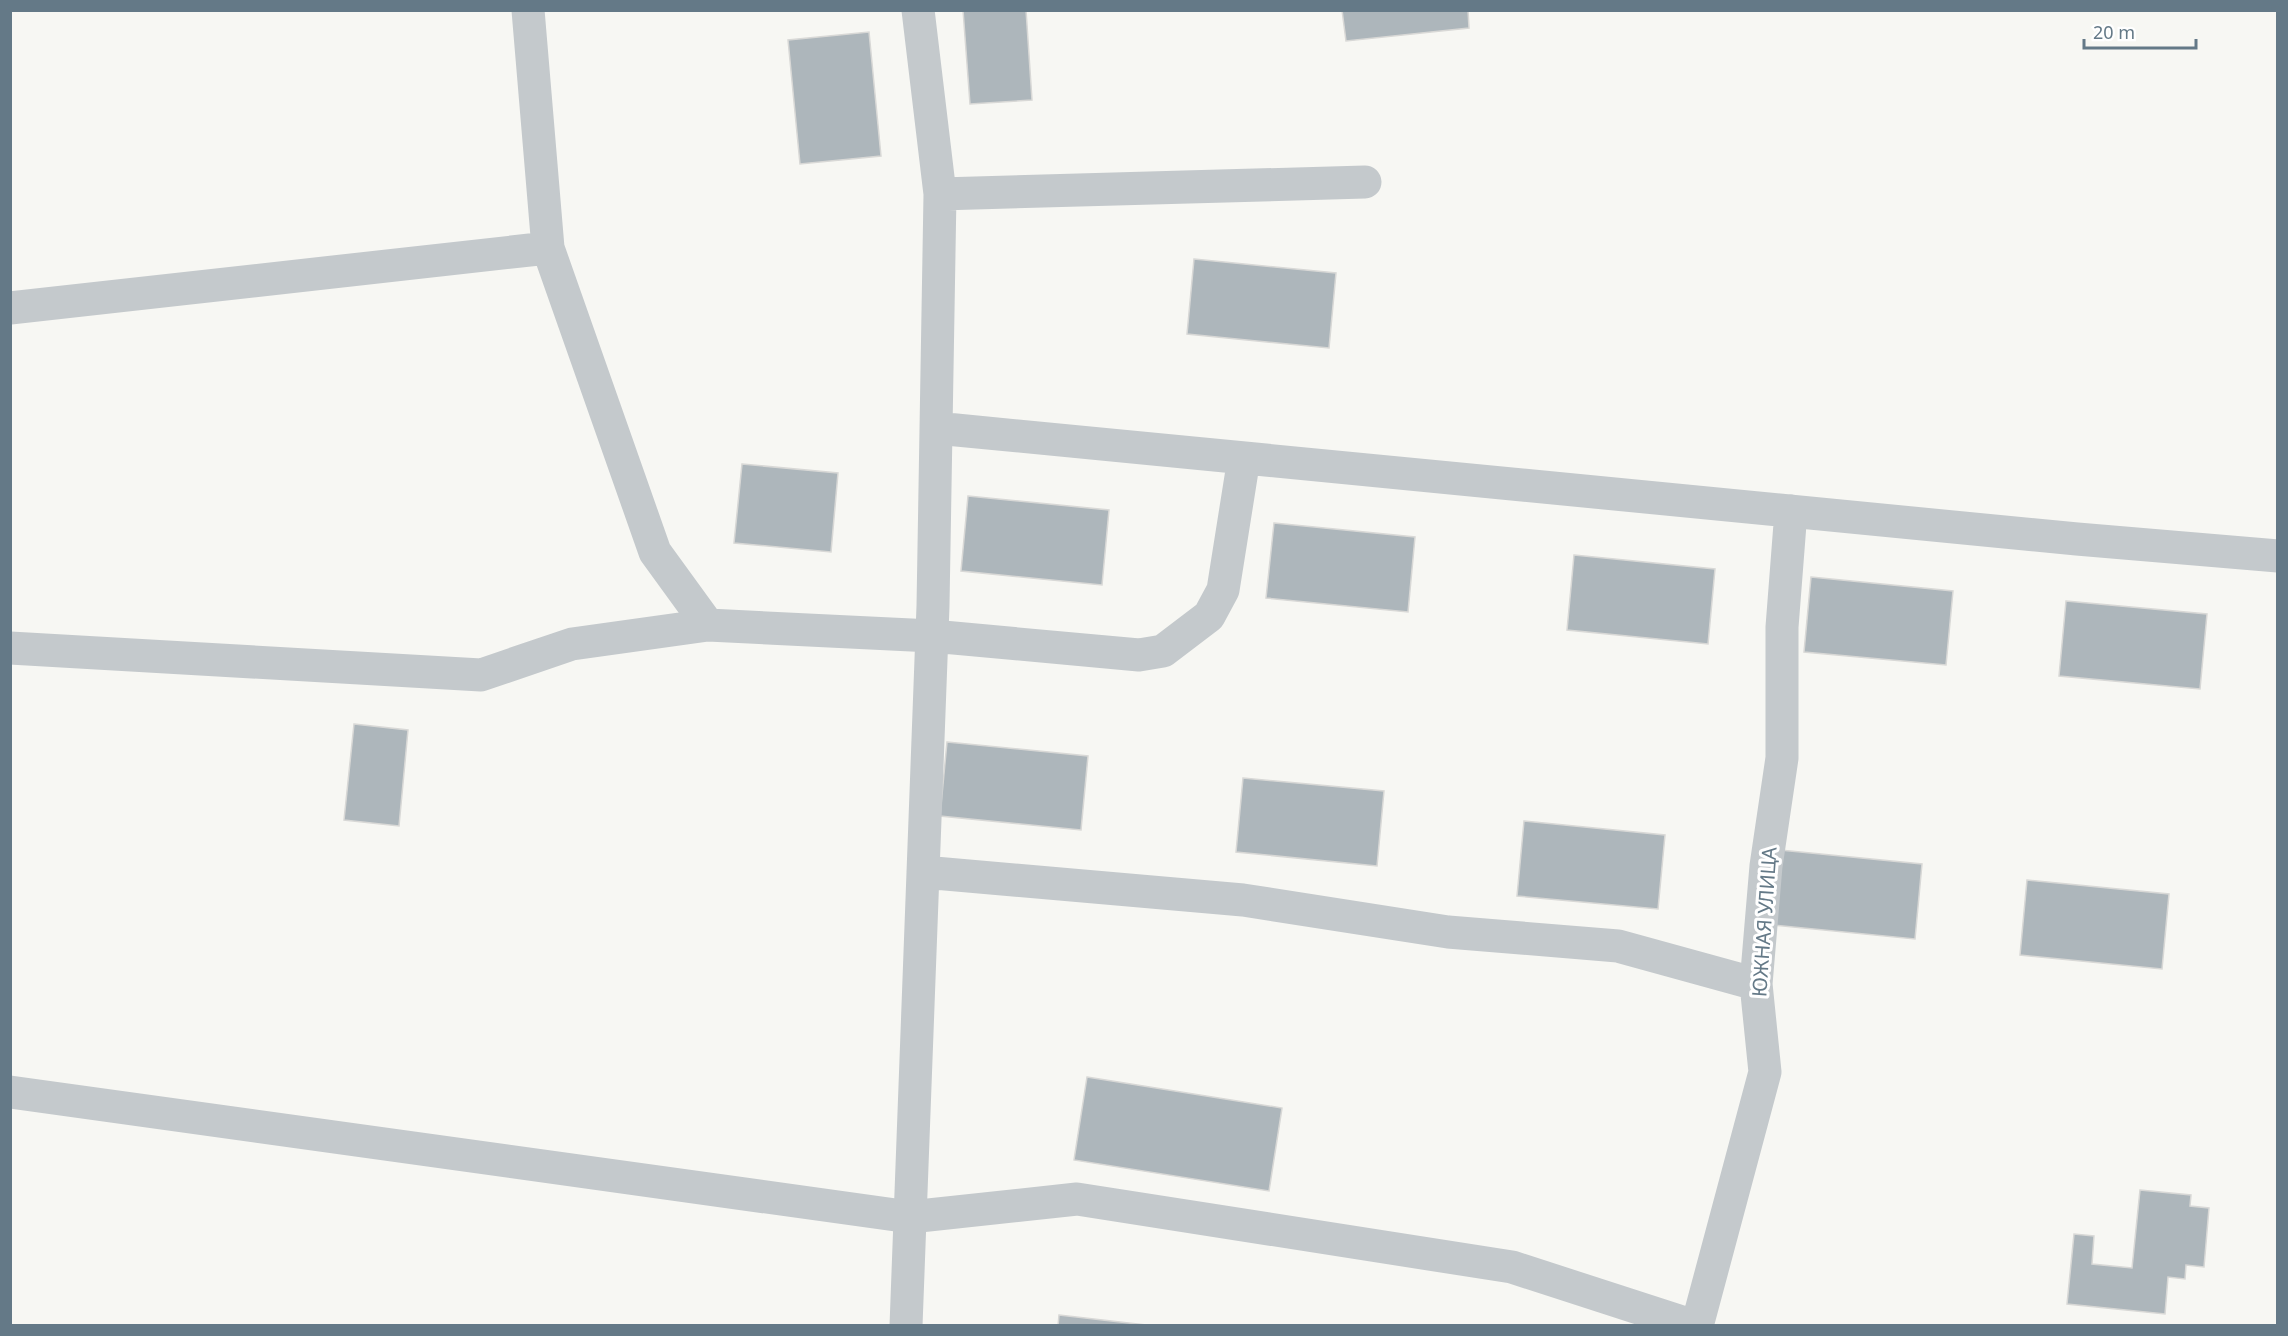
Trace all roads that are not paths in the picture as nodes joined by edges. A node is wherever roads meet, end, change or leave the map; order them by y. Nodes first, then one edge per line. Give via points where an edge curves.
1 (528, 10) edge
2 (918, 10) edge
3 (1365, 182) dead end
4 (940, 194) junction
5 (548, 248) junction
6 (10, 308) edge
7 (936, 428) junction
8 (1244, 458) junction
9 (1791, 511) junction
10 (2277, 556) edge
11 (708, 626) junction
12 (932, 636) junction
13 (10, 648) edge
14 (923, 872) junction
15 (1756, 984) junction
16 (10, 1092) edge
17 (909, 1216) junction
18 (906, 1326) edge
19 (1696, 1326) edge

1 - 5 street
2 - 4 street
3 - 4 street
4 - 7 street
5 - 6 street
5 - 11 street via 655,552
7 - 8 street
7 - 12 street
8 - 9 street
8 - 12 street via 1223,590 1209,615 1163,651 1139,655
9 - 10 street
9 - 15 street, ЮЖНАЯ УЛИЦА via 1782,627 1782,758 1766,866
11 - 12 street
11 - 13 street via 572,644 481,675
12 - 14 street
14 - 15 street via 1243,900 1448,932 1618,946
14 - 17 street
15 - 19 street, ЮЖНАЯ УЛИЦА via 1765,1072
16 - 17 street
17 - 18 street
17 - 19 street via 1077,1199 1512,1267

